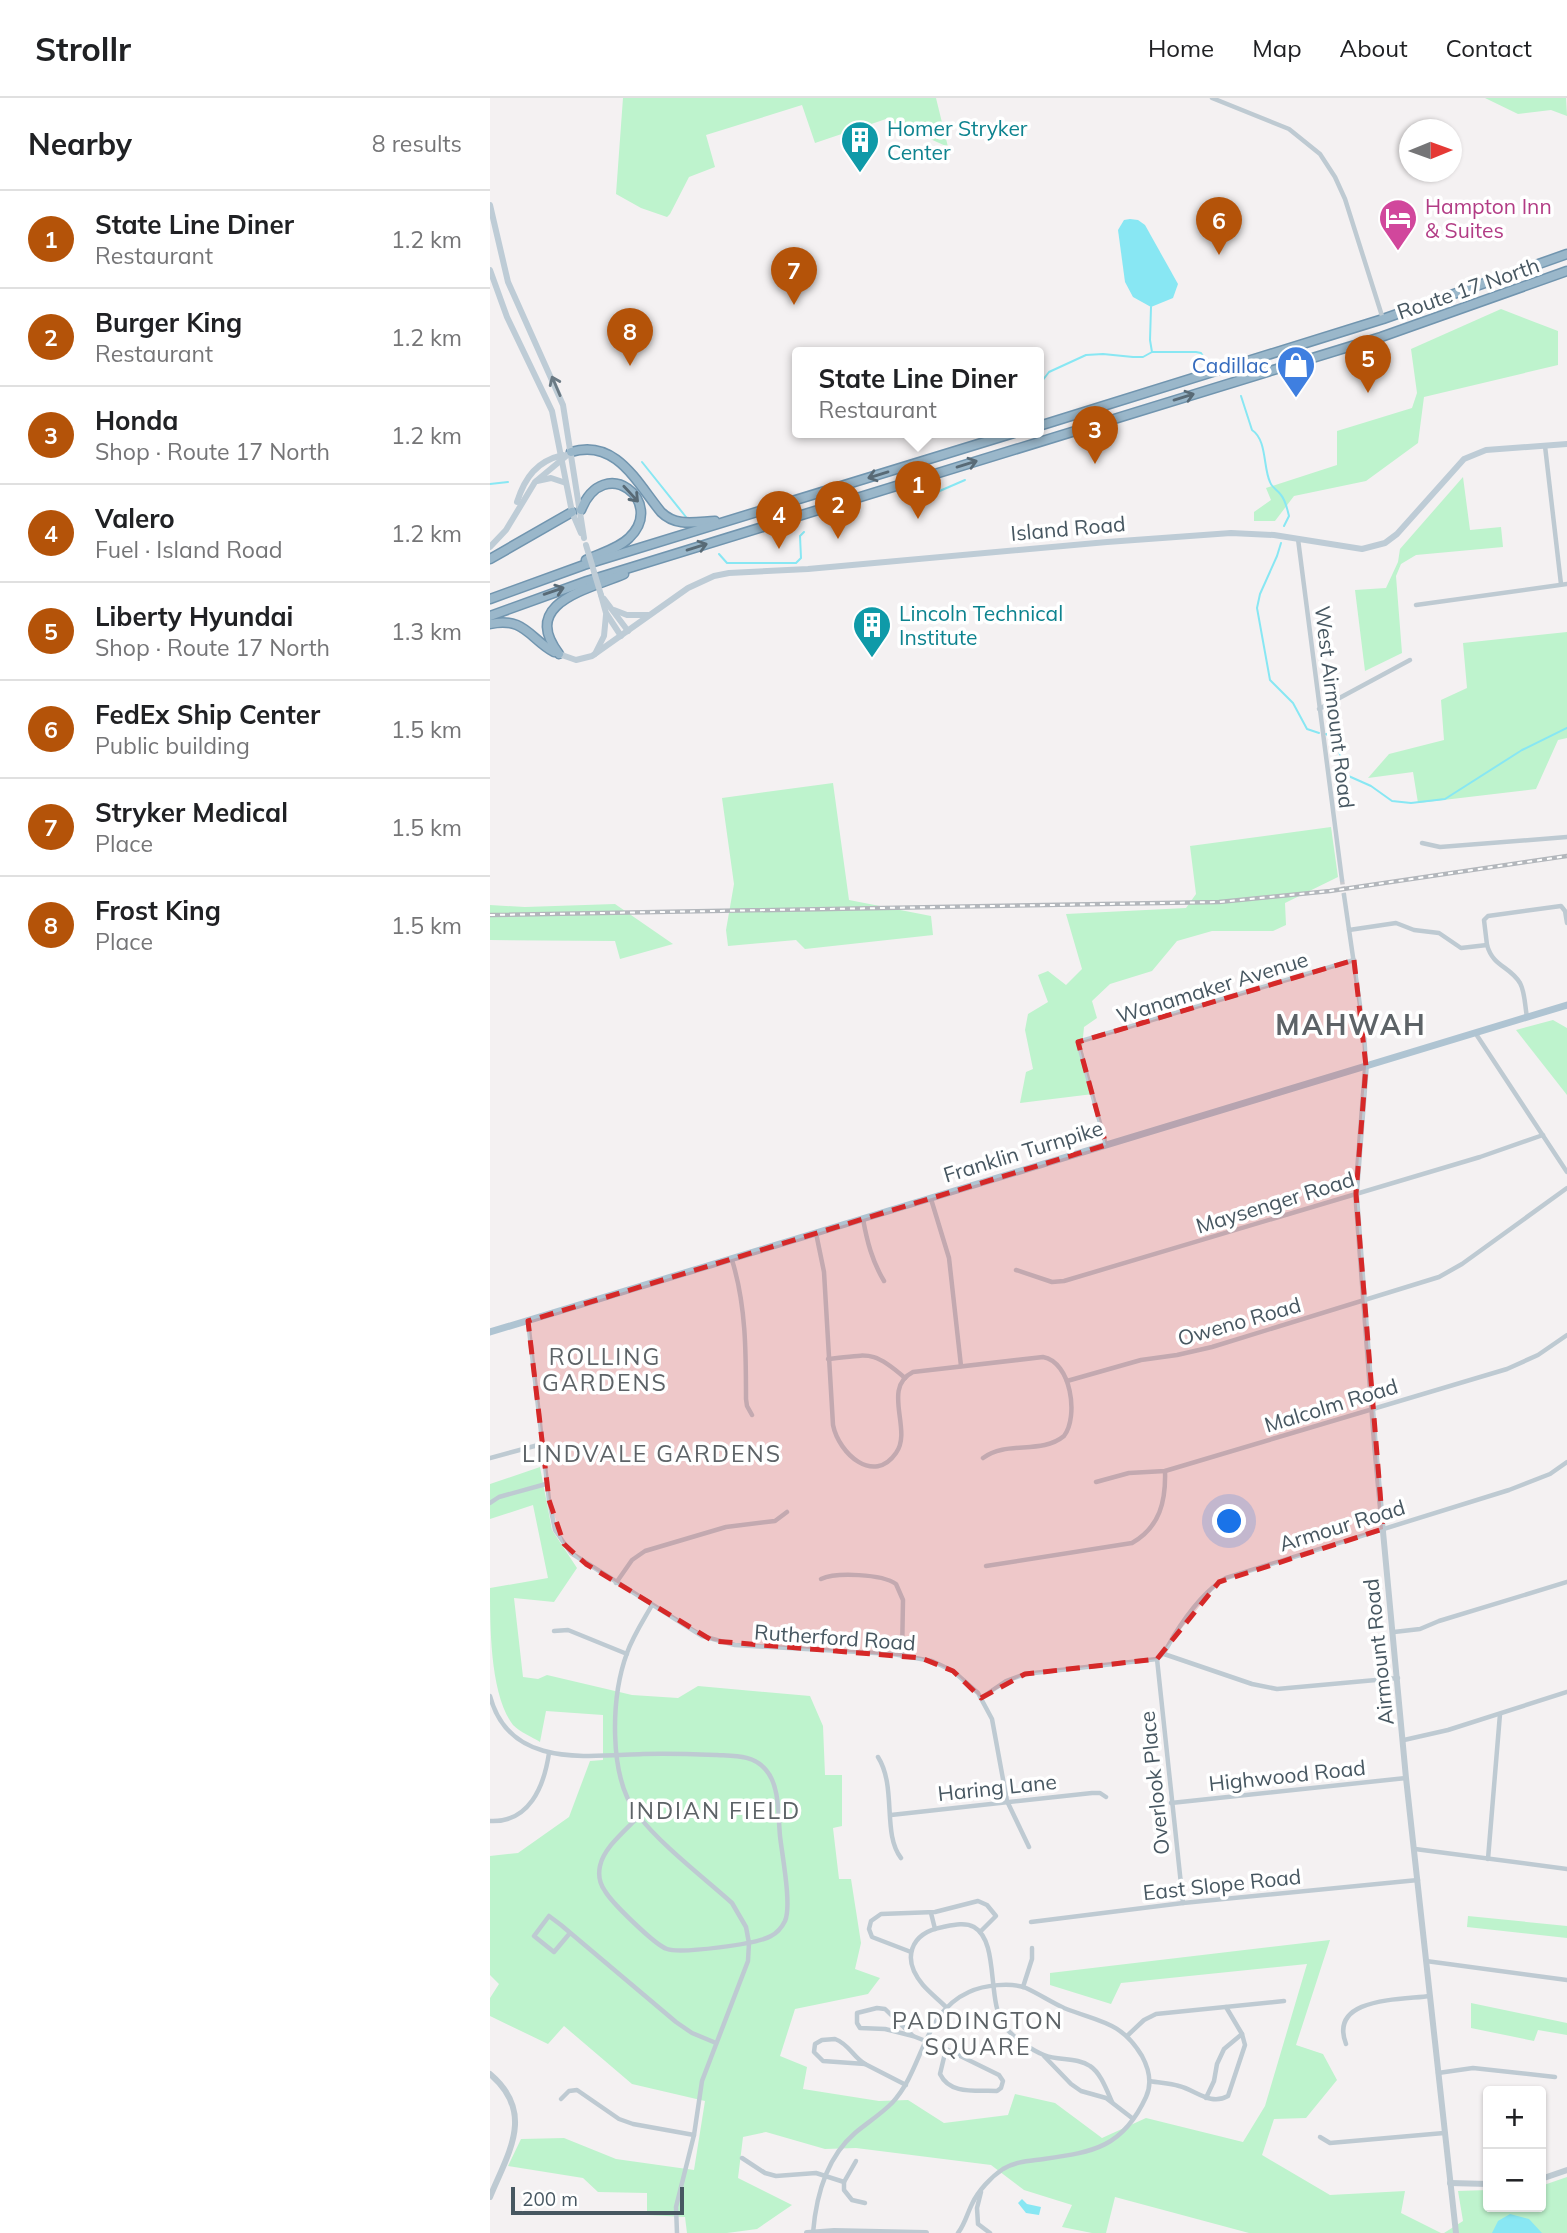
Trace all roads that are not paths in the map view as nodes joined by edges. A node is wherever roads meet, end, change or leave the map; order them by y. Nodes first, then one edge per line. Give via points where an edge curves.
1 (1212, 98) edge
2 (490, 205) edge
3 (1567, 254) edge
4 (490, 270) edge
5 (1567, 271) edge
6 (1383, 319) junction
7 (1044, 424) edge
8 (998, 438) edge
9 (1567, 444) edge
10 (1545, 446) junction
11 (571, 452) junction
12 (561, 458) junction
13 (535, 482) junction
14 (566, 483) junction
15 (576, 511) junction
16 (513, 517) junction
17 (732, 519) junction
18 (1298, 538) junction
19 (490, 547) edge
20 (490, 559) edge
21 (656, 559) junction
22 (564, 571) junction
23 (1564, 584) edge
24 (490, 599) edge
25 (1416, 605) dead end
26 (609, 611) junction
27 (650, 615) junction
28 (490, 616) edge
29 (490, 624) edge
30 (628, 631) junction
31 (621, 636) junction
32 (559, 654) junction
33 (595, 655) junction
34 (1410, 660) dead end
35 (1319, 709) junction
36 (1567, 837) edge
37 (1422, 843) dead end
38 (1342, 880) tunnel mouth
39 (1344, 895) tunnel mouth
40 (1567, 923) edge
41 (1349, 930) junction
42 (1487, 945) junction
43 (1354, 960) junction
44 (1567, 1005) edge
45 (1527, 1017) junction
46 (1475, 1033) junction
47 (1366, 1066) junction
48 (1543, 1135) junction
49 (1107, 1144) junction
50 (1567, 1172) edge
51 (1567, 1188) edge
52 (1356, 1194) junction
53 (930, 1198) junction
54 (863, 1219) junction
55 (816, 1233) junction
56 (732, 1260) junction
57 (1016, 1270) dead end
58 (884, 1281) dead end
59 (1364, 1301) junction
60 (528, 1321) junction
61 (490, 1332) edge
62 (1567, 1335) edge
63 (828, 1359) junction
64 (961, 1366) junction
65 (905, 1378) junction
66 (1067, 1381) junction
67 (1372, 1409) junction
68 (752, 1415) dead end
69 (542, 1444) junction
70 (490, 1458) edge
71 (983, 1458) dead end
72 (1567, 1462) edge
73 (1165, 1471) junction
74 (1096, 1482) dead end
75 (546, 1484) junction
76 (490, 1503) edge
77 (787, 1512) dead end
78 (1383, 1529) junction
79 (986, 1566) dead end
80 (821, 1579) dead end
81 (1567, 1582) edge
82 (616, 1583) junction
83 (652, 1605) junction
84 (554, 1631) dead end
85 (1394, 1632) junction
86 (627, 1654) junction
87 (1164, 1654) junction
88 (902, 1656) junction
89 (1157, 1659) junction
90 (1398, 1678) junction
91 (1567, 1692) edge
92 (490, 1696) edge
93 (981, 1698) junction
94 (1500, 1714) junction
95 (1404, 1741) junction
96 (549, 1753) junction
97 (616, 1755) junction
98 (878, 1756) dead end
99 (1406, 1778) junction
100 (1106, 1797) dead end
101 (1007, 1801) junction
102 (1171, 1803) junction
103 (891, 1815) junction
104 (639, 1816) junction
105 (490, 1821) edge
106 (1029, 1847) dead end
107 (1415, 1849) junction
108 (901, 1858) dead end
109 (1488, 1859) junction
110 (1567, 1868) edge
111 (1418, 1880) junction
112 (1182, 1903) junction
113 (931, 1913) junction
114 (1031, 1922) dead end
115 (935, 1928) junction
116 (980, 1932) junction
117 (570, 1933) junction
118 (749, 1943) junction
119 (1032, 1948) dead end
120 (911, 1952) junction
121 (1426, 1961) junction
122 (1567, 1980) edge
123 (993, 1987) junction
124 (1023, 1987) junction
125 (1430, 1996) junction
126 (1284, 2001) dead end
127 (946, 2007) junction
128 (1226, 2007) junction
129 (1242, 2034) junction
130 (912, 2036) junction
131 (1127, 2036) junction
132 (925, 2041) junction
133 (716, 2043) junction
134 (1346, 2044) dead end
135 (946, 2049) junction
136 (1044, 2055) junction
137 (865, 2064) junction
138 (1438, 2073) junction
139 (490, 2074) edge
140 (1555, 2077) dead end
141 (1150, 2081) junction
142 (906, 2085) junction
143 (1206, 2098) junction
144 (561, 2099) dead end
145 (1112, 2102) junction
146 (1132, 2118) junction
147 (1444, 2133) junction
148 (694, 2135) junction
149 (1320, 2137) dead end
150 (743, 2158) dead end
151 (856, 2161) dead end
152 (1567, 2170) edge
153 (825, 2175) junction
154 (1546, 2177) edge
155 (844, 2182) junction
156 (1450, 2183) junction
157 (1483, 2184) edge
158 (983, 2188) junction
159 (490, 2197) edge
160 (865, 2203) dead end
161 (677, 2233) edge
162 (807, 2233) edge
163 (813, 2233) edge
164 (926, 2233) edge
165 (958, 2233) edge
166 (990, 2233) edge
167 (1456, 2233) edge

1 - 6 street via 1289,129 1320,155 1345,199
11 -> 2 main road via 560,397 508,282
3 - 6 highway
4 - 12 main road via 507,317 550,405
21 -> 5 highway, Route 17 North via 1381,337
6 - 7 highway
8 -> 17 highway
9 - 10 main road, Island Road
10 - 18 main road, Island Road via 1486,450 1464,459 1398,534 1377,546 1362,549
10 - 23 street
11 - 12 main road
11 - 15 main road
11 - 17 highway via 595,450 615,457 673,521
12 - 13 main road
12 - 14 main road
12 - 16 main road via 548,459 530,475
13 - 14 main road via 551,478
13 - 16 main road
14 - 15 main road
15 - 20 highway
15 -> 22 highway via 595,488 615,483 636,497 641,518 624,542
15 - 26 main road, bridge
16 - 19 main road
17 - 22 highway
18 - 27 main road, Island Road via 1231,533 729,573 694,584
18 - 35 street, West Airmount Road
28 -> 21 highway
21 - 32 highway via 577,591 555,607 547,631
22 - 24 highway
23 - 25 street
26 - 27 main road
26 - 30 main road
26 - 31 main road
26 - 33 main road
27 - 30 main road, Island Road
29 - 32 highway via 520,626
30 - 31 main road, Island Road
31 - 33 main road, Island Road
32 - 33 main road via 576,660
34 - 35 street
35 - 38 street, West Airmount Road
36 - 37 street via 1440,847
39 - 41 street
40 - 42 street via 1561,906 1488,916 1484,920
41 - 42 street via 1396,923 1439,933 1457,947
41 - 43 street
42 - 45 street via 1495,962 1522,985
43 - 47 street
43 - 49 street, Wanamaker Avenue via 1078,1042
44 - 45 main road, Franklin Turnpike
45 - 46 main road, Franklin Turnpike
46 - 47 main road, Franklin Turnpike
46 - 48 street
47 - 49 main road, Franklin Turnpike
47 - 52 street, Airmount Road
48 - 50 street
48 - 52 street, Maysenger Road
49 - 53 main road, Franklin Turnpike
51 - 59 street, Oweno Road via 1450,1272
52 - 57 street, Maysenger Road via 1063,1281
52 - 59 street, Airmount Road
53 - 54 main road, Franklin Turnpike
53 - 64 street via 949,1258
54 - 55 main road, Franklin Turnpike
54 - 58 street via 867,1245
55 - 56 main road, Franklin Turnpike
55 - 63 street via 824,1272
56 - 60 main road, Franklin Turnpike
56 - 68 street via 741,1292 746,1399
59 - 66 street, Oweno Road via 1196,1352 1141,1360
59 - 67 street, Airmount Road
60 - 61 main road, Franklin Turnpike
60 - 69 street, Rutherford Road
62 - 67 street, Malcolm Road via 1507,1369
63 - 65 street via 874,1356
63 - 65 street via 835,1434 849,1456 861,1463 882,1464 899,1448 899,1388
64 - 65 street via 918,1371
64 - 66 street via 1043,1357 1059,1365
66 - 71 street via 1071,1417 1064,1436 1047,1444 1001,1449
67 - 73 street, Malcolm Road
67 - 78 street, Airmount Road
69 - 70 street
69 - 75 street, Rutherford Road
72 - 78 street, Armour Road via 1527,1484
73 - 74 street, Malcolm Road via 1129,1473
73 - 79 street via 1158,1519 1132,1543
75 - 76 street
75 - 82 street, Rutherford Road via 553,1523 564,1544
77 - 82 street via 775,1521 726,1527 645,1551 632,1559
78 - 85 street, Airmount Road
78 - 87 street, Armour Road via 1219,1582 1206,1593
80 - 88 street via 831,1575 878,1577 896,1584 903,1600
81 - 85 street via 1428,1627
82 - 83 street, Rutherford Road
83 - 86 street
83 - 88 street, Rutherford Road via 702,1636 725,1644
84 - 86 street via 568,1630
85 - 90 street, Airmount Road
86 - 97 street via 620,1680
87 - 89 street, Armour Road
87 - 90 street via 1277,1689
88 - 93 street, Rutherford Road via 943,1665
89 - 93 street via 1025,1674
89 - 102 street, Overlook Place
90 - 95 street, Airmount Road
91 - 94 street
92 - 96 street via 500,1720 514,1736
93 - 101 street, Rutherford Road via 995,1729
94 - 95 street
94 - 109 street
95 - 99 street, Airmount Road
96 - 97 street
96 - 105 street via 544,1779 529,1806 508,1819
97 - 104 street via 624,1791
97 - 118 street via 744,1756 768,1772 775,1786 787,1914 776,1933
98 - 103 street via 886,1772
99 - 102 street, Highwood Road
99 - 107 street, Airmount Road
100 - 101 street, Haring Lane via 1093,1793
101 - 103 street, Haring Lane
101 - 106 street, Rutherford Road
102 - 112 street, Overlook Place
103 - 108 street via 894,1848
104 - 118 street via 732,1903
104 - 118 street via 602,1858 600,1879 608,1896 669,1950
107 - 109 street
107 - 111 street, Airmount Road
109 - 110 street
111 - 112 street, East Slope Road
111 - 121 street, Airmount Road
112 - 114 street, East Slope Road
113 - 115 street
113 - 116 street via 982,1902 996,1916
113 - 120 street via 881,1914 871,1920 872,1937
115 - 116 street via 961,1924
115 - 120 street via 918,1937
116 - 123 street via 989,1954
117 - 117 street via 554,1952 534,1936 550,1916
117 - 133 street via 676,2022
118 - 133 street via 746,1968
119 - 124 street
120 - 127 street via 918,1978
121 - 122 street
121 - 125 street, Airmount Road
123 - 124 street
123 - 127 street via 968,1992
123 - 136 street via 995,2008 1010,2033
124 - 131 street
125 - 134 street via 1361,2005 1350,2011 1344,2027
125 - 138 street, Airmount Road
126 - 128 street
127 - 132 street
128 - 129 street
128 - 131 street via 1156,2014
129 - 143 street via 1224,2049
129 - 143 street via 1245,2045 1228,2096
130 - 130 street via 885,2010 857,2012 860,2028
130 - 132 street
131 - 141 street via 1146,2063
132 - 135 street
132 - 142 street
133 - 148 street via 702,2081
135 - 135 street via 940,2074 948,2086 1001,2088 999,2075
136 - 145 street via 1071,2084
136 - 145 street via 1090,2066
137 - 137 street via 839,2040 822,2040 814,2048 823,2061
137 - 142 street
138 - 140 street via 1473,2068
138 - 147 street, Airmount Road
139 - 159 street via 508,2095 516,2123 514,2141
141 - 143 street via 1181,2086
141 - 146 street via 1146,2098
142 - 153 street via 892,2103 845,2142
144 - 148 street via 577,2090 632,2124
145 - 146 street
146 - 158 street via 1101,2148 1011,2165
147 - 149 street via 1330,2143
147 - 156 street, Airmount Road
148 - 161 street via 676,2207
150 - 153 street via 776,2176
151 - 155 street
152 - 154 street
153 - 155 street
153 - 163 street
155 - 160 street via 847,2196
156 - 157 street
156 - 167 street, Airmount Road
158 - 165 street
158 - 166 street via 976,2215 982,2229
162 - 163 street
163 - 164 street

